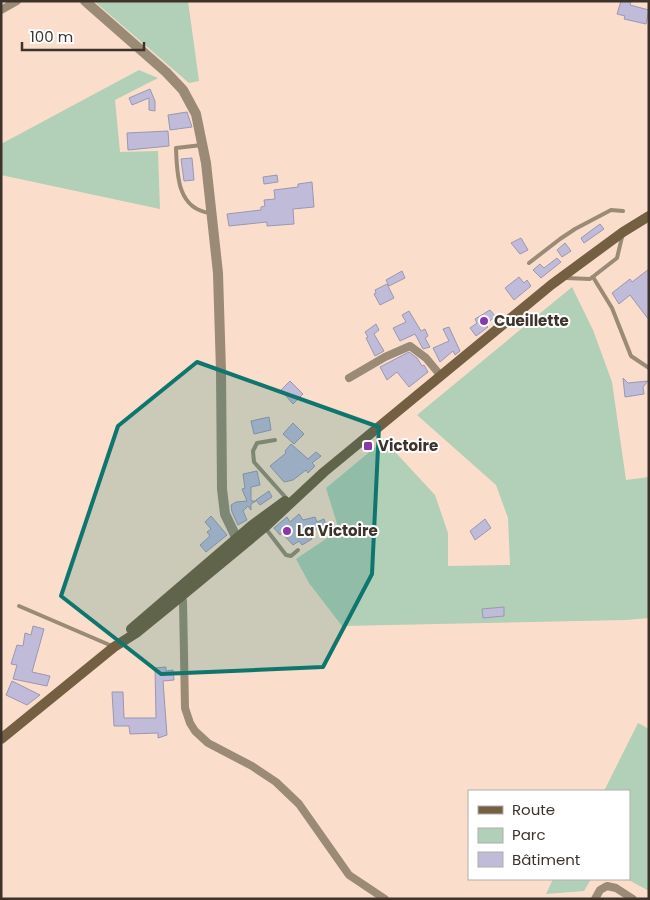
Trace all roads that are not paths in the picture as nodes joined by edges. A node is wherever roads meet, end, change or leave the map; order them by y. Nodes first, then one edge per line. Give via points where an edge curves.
1 (17, 1) edge
2 (85, 1) edge
3 (1, 10) edge
4 (202, 145) junction
5 (624, 212) dead end
6 (212, 213) junction
7 (649, 216) edge
8 (623, 232) junction
9 (529, 263) dead end
10 (561, 277) junction
11 (593, 277) junction
12 (649, 368) edge
13 (441, 376) junction
14 (349, 378) dead end
15 (275, 440) dead end
16 (315, 480) junction
17 (287, 499) junction
18 (263, 524) junction
19 (237, 538) junction
20 (251, 539) junction
21 (298, 550) dead end
22 (208, 568) junction
23 (169, 596) junction
24 (180, 598) junction
25 (19, 606) dead end
26 (114, 647) junction
27 (1, 739) edge
28 (386, 899) edge
29 (595, 899) edge
30 (633, 899) edge

1 - 3 street
2 - 4 street via 183,90 196,114
4 - 6 street
4 - 6 lane via 176,148 177,175 182,193 192,205 201,212
5 - 9 lane via 611,210 575,229
6 - 19 street via 218,273 222,489 225,514
7 - 8 main road
8 - 10 main road
8 - 11 lane via 617,258
10 - 11 lane
10 - 13 main road
11 - 12 lane via 612,308 631,356
13 - 14 street via 426,358 410,346
13 - 16 main road
15 - 17 lane via 257,443 253,451 254,462
16 - 17 main road
16 - 18 main road
17 - 18 main road
18 - 19 main road
18 - 20 main road
18 - 21 lane via 286,555 291,556
19 - 20 main road
19 - 22 main road
20 - 22 main road
22 - 23 main road
22 - 24 main road via 182,588
23 - 24 main road
23 - 26 main road
24 - 26 main road
24 - 28 street via 183,600 185,708 195,731 208,743 276,782 299,804 349,875
25 - 26 lane
26 - 27 main road
29 - 30 street via 607,886

